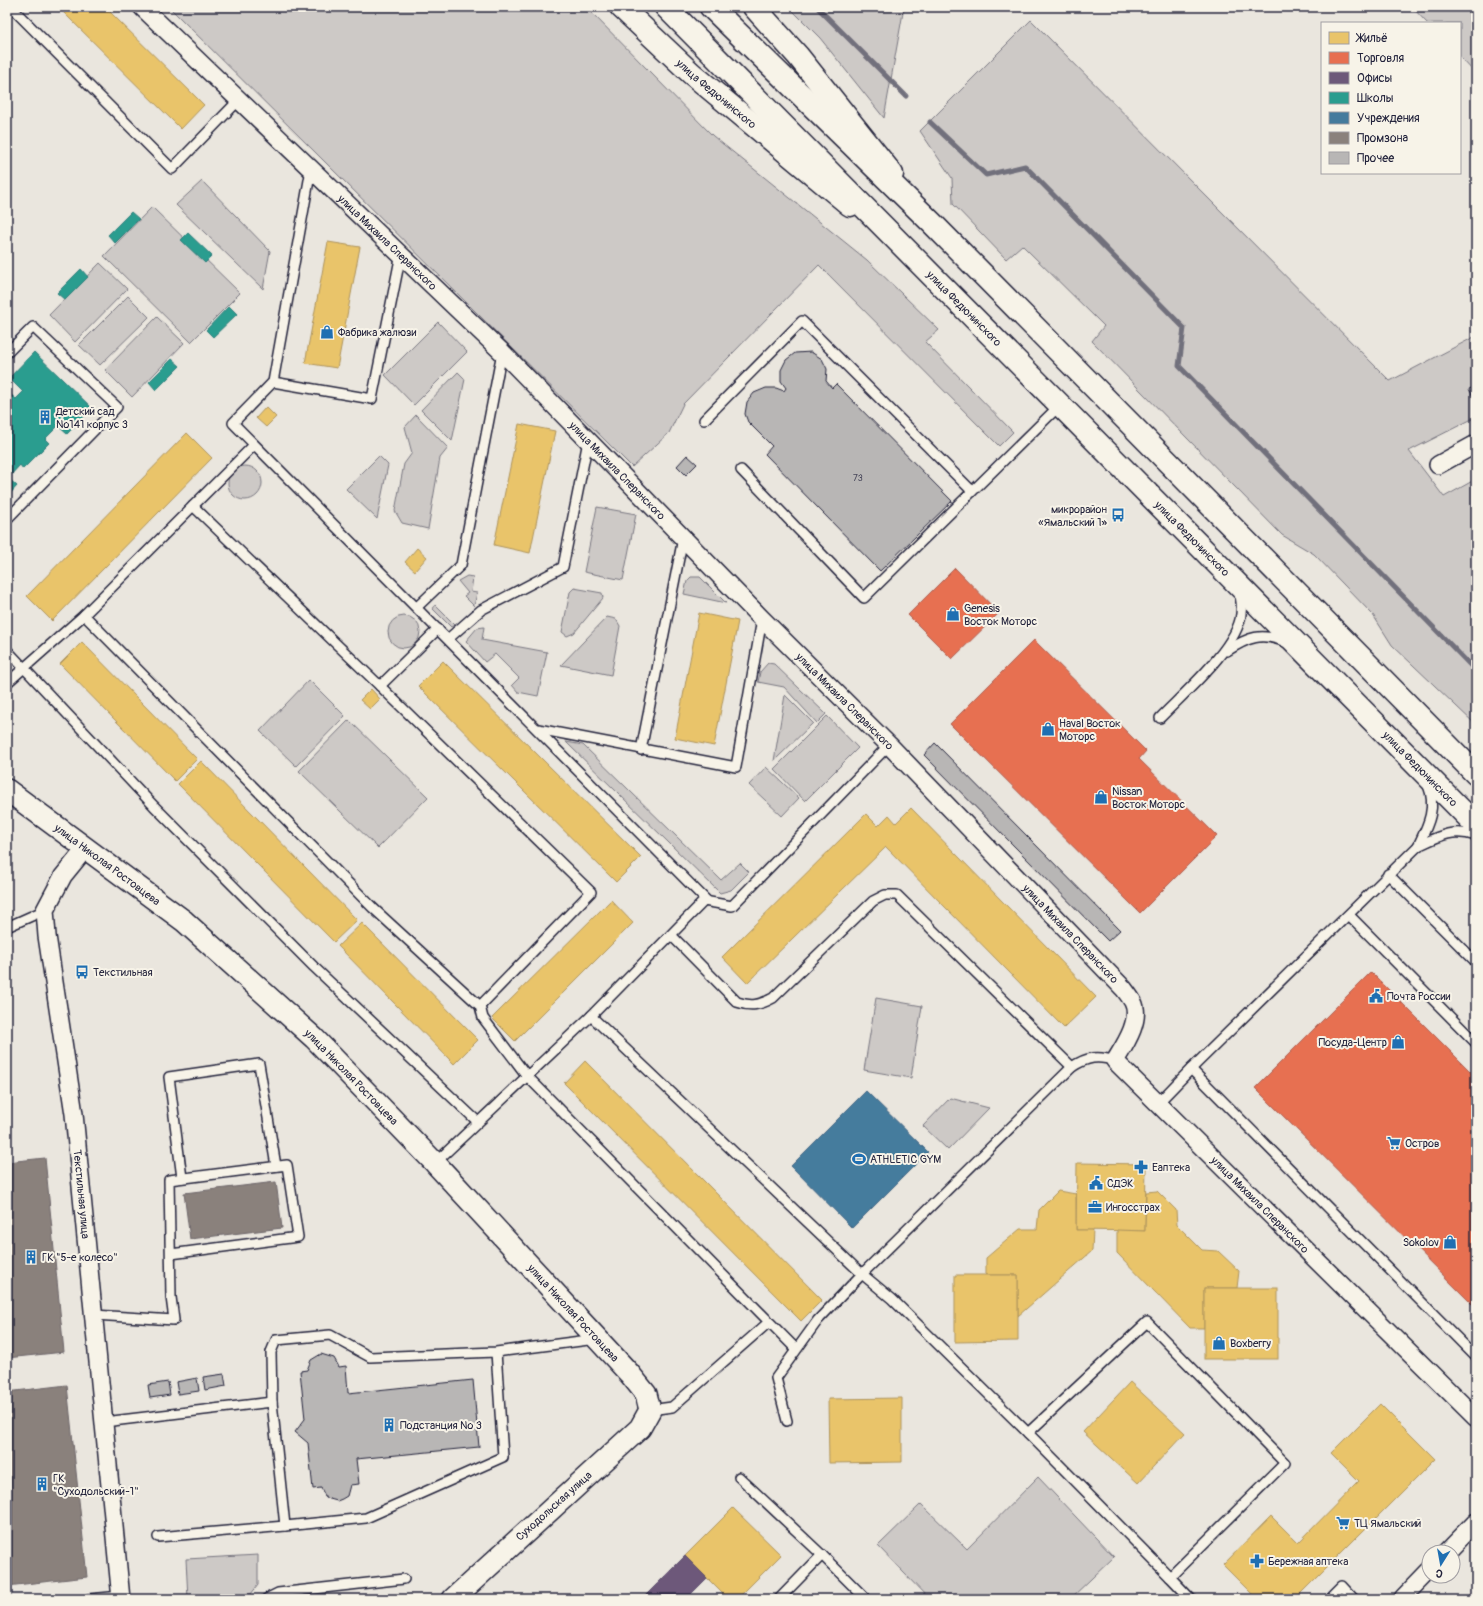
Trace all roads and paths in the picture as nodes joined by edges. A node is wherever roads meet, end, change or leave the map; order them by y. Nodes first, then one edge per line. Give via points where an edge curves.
1 (11, 7) edge
2 (142, 7) edge
3 (621, 7) edge
4 (666, 7) edge
5 (711, 7) edge
6 (754, 7) edge
7 (238, 101) junction
8 (311, 169) junction
9 (933, 224) junction
10 (908, 252) junction
11 (401, 254) junction
12 (502, 352) junction
13 (7, 353) edge
14 (273, 382) junction
15 (1060, 405) junction
16 (704, 420) dead end
17 (588, 441) junction
18 (1476, 444) edge
19 (254, 445) junction
20 (1438, 464) dead end
21 (741, 470) dead end
22 (972, 491) junction
23 (193, 506) junction
24 (7, 519) edge
25 (684, 538) junction
26 (1235, 582) junction
27 (417, 608) junction
28 (84, 615) junction
29 (762, 619) junction
30 (438, 629) junction
31 (448, 639) junction
32 (7, 650) edge
33 (1222, 654) junction
34 (1307, 655) junction
35 (25, 668) junction
36 (7, 683) edge
37 (380, 686) junction
38 (1160, 718) dead end
39 (538, 729) junction
40 (889, 745) junction
41 (640, 750) junction
42 (1421, 770) junction
43 (1476, 774) edge
44 (7, 790) edge
45 (1476, 825) edge
46 (1476, 836) edge
47 (1418, 846) junction
48 (86, 849) junction
49 (1388, 874) junction
50 (707, 901) junction
51 (45, 910) junction
52 (1348, 915) junction
53 (7, 927) edge
54 (671, 935) junction
55 (1476, 962) edge
56 (480, 1006) junction
57 (590, 1016) junction
58 (1476, 1043) edge
59 (1115, 1061) junction
60 (1072, 1067) junction
61 (1191, 1069) junction
62 (527, 1076) junction
63 (1158, 1103) junction
64 (478, 1122) junction
65 (435, 1163) junction
66 (276, 1166) junction
67 (182, 1178) junction
68 (171, 1254) junction
69 (862, 1274) junction
70 (94, 1315) junction
71 (769, 1322) junction
72 (596, 1339) junction
73 (796, 1349) junction
74 (496, 1352) junction
75 (1476, 1357) edge
76 (272, 1402) junction
77 (650, 1410) junction
78 (1476, 1418) edge
79 (104, 1422) junction
80 (787, 1422) dead end
81 (1028, 1434) junction
82 (739, 1477) dead end
83 (1476, 1522) edge
84 (284, 1526) junction
85 (158, 1537) dead end
86 (1455, 1544) edge
87 (822, 1555) junction
88 (1170, 1577) junction
89 (404, 1579) dead end
90 (1421, 1579) edge
91 (121, 1598) edge
92 (89, 1599) edge
93 (266, 1599) edge
94 (453, 1599) edge
95 (779, 1599) edge
96 (866, 1599) edge
97 (1191, 1599) edge
98 (1329, 1599) edge
99 (1354, 1599) edge
100 (1402, 1599) edge

1 - 7 lane via 172,169
2 - 7 street, улица Михаила Сперанского
3 - 10 main road, улица Федюнинского via 691,73
4 - 10 main road, улица Федюнинского
5 - 9 main road
6 - 9 main road via 798,56
7 - 8 street, улица Михаила Сперанского
8 - 11 street, улица Михаила Сперанского
8 - 14 lane
9 - 43 main road
10 - 15 main road, улица Федюнинского
11 - 12 street, улица Михаила Сперанского
11 - 14 lane via 372,399
12 - 17 street, улица Михаила Сперанского
12 - 27 lane via 461,565
13 - 24 lane via 33,327 117,407
14 - 19 lane via 233,423
15 - 22 lane
15 - 26 main road, улица Федюнинского
16 - 22 lane via 802,321
17 - 25 street, улица Михаила Сперанского
17 - 31 lane via 563,567 481,610
18 - 20 street
19 - 23 lane
19 - 27 lane
21 - 22 lane via 864,598
23 - 28 lane
23 - 37 lane
25 - 29 street, улица Михаила Сперанского
25 - 41 lane
26 - 33 lane via 1242,615 1232,639
26 - 34 main road, улица Федюнинского
27 - 30 lane
28 - 35 lane
28 - 56 lane via 373,908
29 - 40 street, улица Михаила Сперанского
29 - 41 lane via 736,767
30 - 31 lane
30 - 37 lane
31 - 39 lane
32 - 35 lane
33 - 34 lane via 1237,644 1260,636 1274,638
33 - 38 lane
34 - 42 main road, улица Федюнинского
35 - 36 lane
35 - 64 lane via 154,806 303,956
37 - 56 lane via 591,892
39 - 41 lane
39 - 50 lane
40 - 50 lane via 732,906
40 - 59 street, улица Михаила Сперанского via 1124,989 1134,1003 1134,1023 1128,1040
42 - 45 main road, улица Федюнинского
42 - 47 lane via 1432,795 1432,810
44 - 48 street, улица Николая Ростовцева
46 - 47 lane via 1454,832
47 - 49 lane
48 - 51 street via 63,876
48 - 65 street, улица Николая Ростовцева via 202,937 314,1038
49 - 52 lane
49 - 55 lane
50 - 54 lane via 704,901
51 - 53 lane
51 - 70 street, Текстильная улица via 74,1114
52 - 58 lane
52 - 61 lane
54 - 57 lane
54 - 60 lane via 737,1002 748,1006 761,1004 773,998 873,901 885,895 897,895
56 - 62 lane via 483,1018
57 - 62 lane
57 - 69 lane
59 - 60 lane via 1094,1057 1084,1059
59 - 63 street, улица Михаила Сперанского
60 - 69 lane
61 - 63 lane
61 - 75 lane
62 - 64 lane
62 - 71 lane
63 - 78 street, улица Михаила Сперанского
64 - 65 lane
65 - 72 street, улица Николая Ростовцева
66 - 67 lane
66 - 67 lane via 259,1064 169,1077
66 - 68 lane via 288,1165 298,1237
67 - 68 lane via 169,1180
68 - 70 lane via 174,1320
69 - 73 lane via 818,1320
69 - 81 lane via 892,1298
70 - 79 street, Текстильная улица
71 - 73 lane
71 - 77 lane via 672,1407
72 - 74 lane
72 - 77 street, улица Николая Ростовцева via 646,1394
73 - 80 lane via 776,1378
74 - 76 lane via 370,1357 330,1335 276,1340 271,1352
74 - 84 lane via 503,1457 366,1518
76 - 79 lane
76 - 84 lane
77 - 94 street, Суходольская улица via 640,1428
79 - 91 street, Текстильная улица
81 - 88 lane
81 - 88 lane via 1147,1322 1158,1333 1285,1463
82 - 87 lane
83 - 86 street
84 - 85 lane
87 - 95 lane
87 - 96 lane
88 - 97 lane
89 - 93 lane via 278,1593
90 - 100 street
91 - 92 lane
98 - 99 lane via 1342,1586

